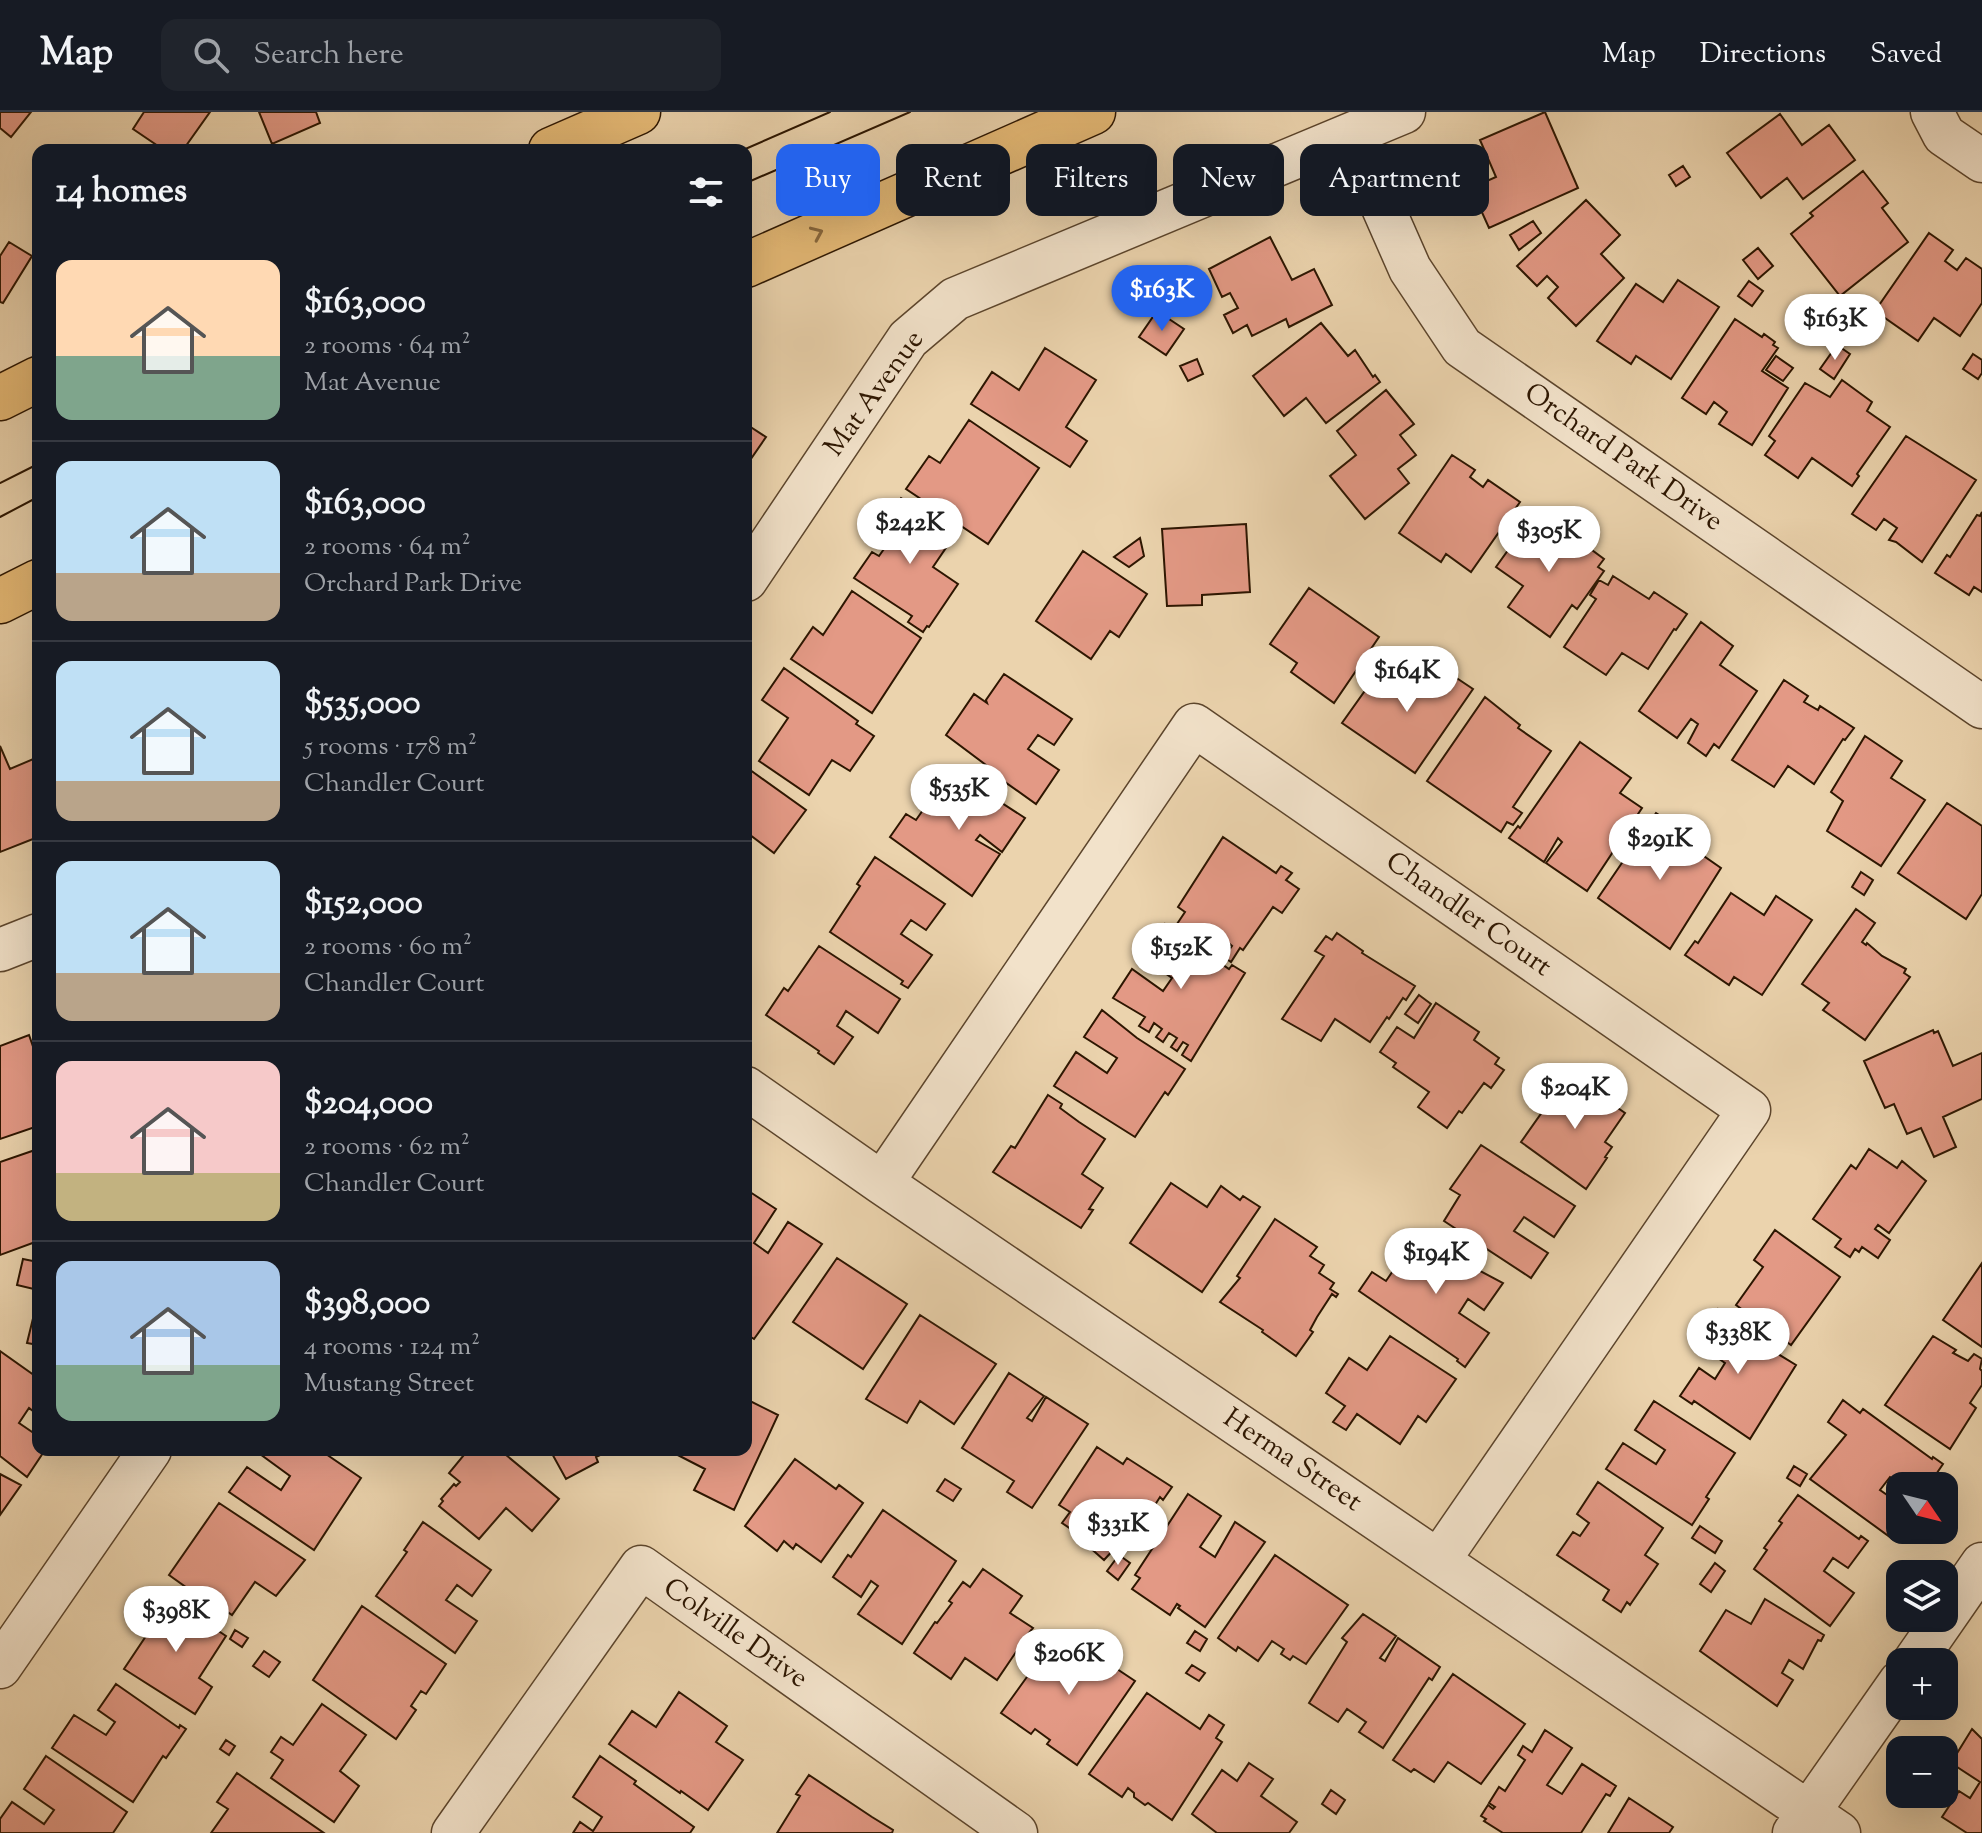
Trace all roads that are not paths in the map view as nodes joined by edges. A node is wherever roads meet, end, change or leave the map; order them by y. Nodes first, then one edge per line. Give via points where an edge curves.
1 (638, 112) edge
2 (1093, 112) edge
3 (1404, 112) edge
4 (1932, 112) edge
5 (1351, 135) junction
6 (565, 144) edge
7 (1982, 161) edge
8 (752, 262) edge
9 (32, 382) edge
10 (0, 398) edge
11 (752, 571) edge
12 (32, 585) edge
13 (0, 601) edge
14 (1982, 707) edge
15 (32, 937) edge
16 (0, 950) edge
17 (752, 1092) edge
18 (882, 1183) junction
19 (146, 1456) edge
20 (1439, 1560) junction
21 (1982, 1564) edge
22 (1924, 1648) edge
23 (0, 1667) edge
24 (1886, 1705) edge
25 (1814, 1826) edge
26 (1005, 1830) edge
27 (453, 1833) edge

1 - 6 highway
8 -> 2 highway
3 - 5 street, Mat Avenue
4 - 7 street via 1944,135
5 - 11 street, Mat Avenue via 955,299 908,339
5 - 14 street, Orchard Park Drive via 1410,269 1462,347
9 - 10 highway
12 - 13 highway
15 - 16 street
17 - 18 street, Herma Street
18 - 20 street, Herma Street
18 - 20 street, Chandler Court via 1194,725 1749,1110
19 - 23 street
20 - 25 street, Herma Street
21 - 22 street
24 - 25 street
26 - 27 street, Colville Drive via 641,1567

